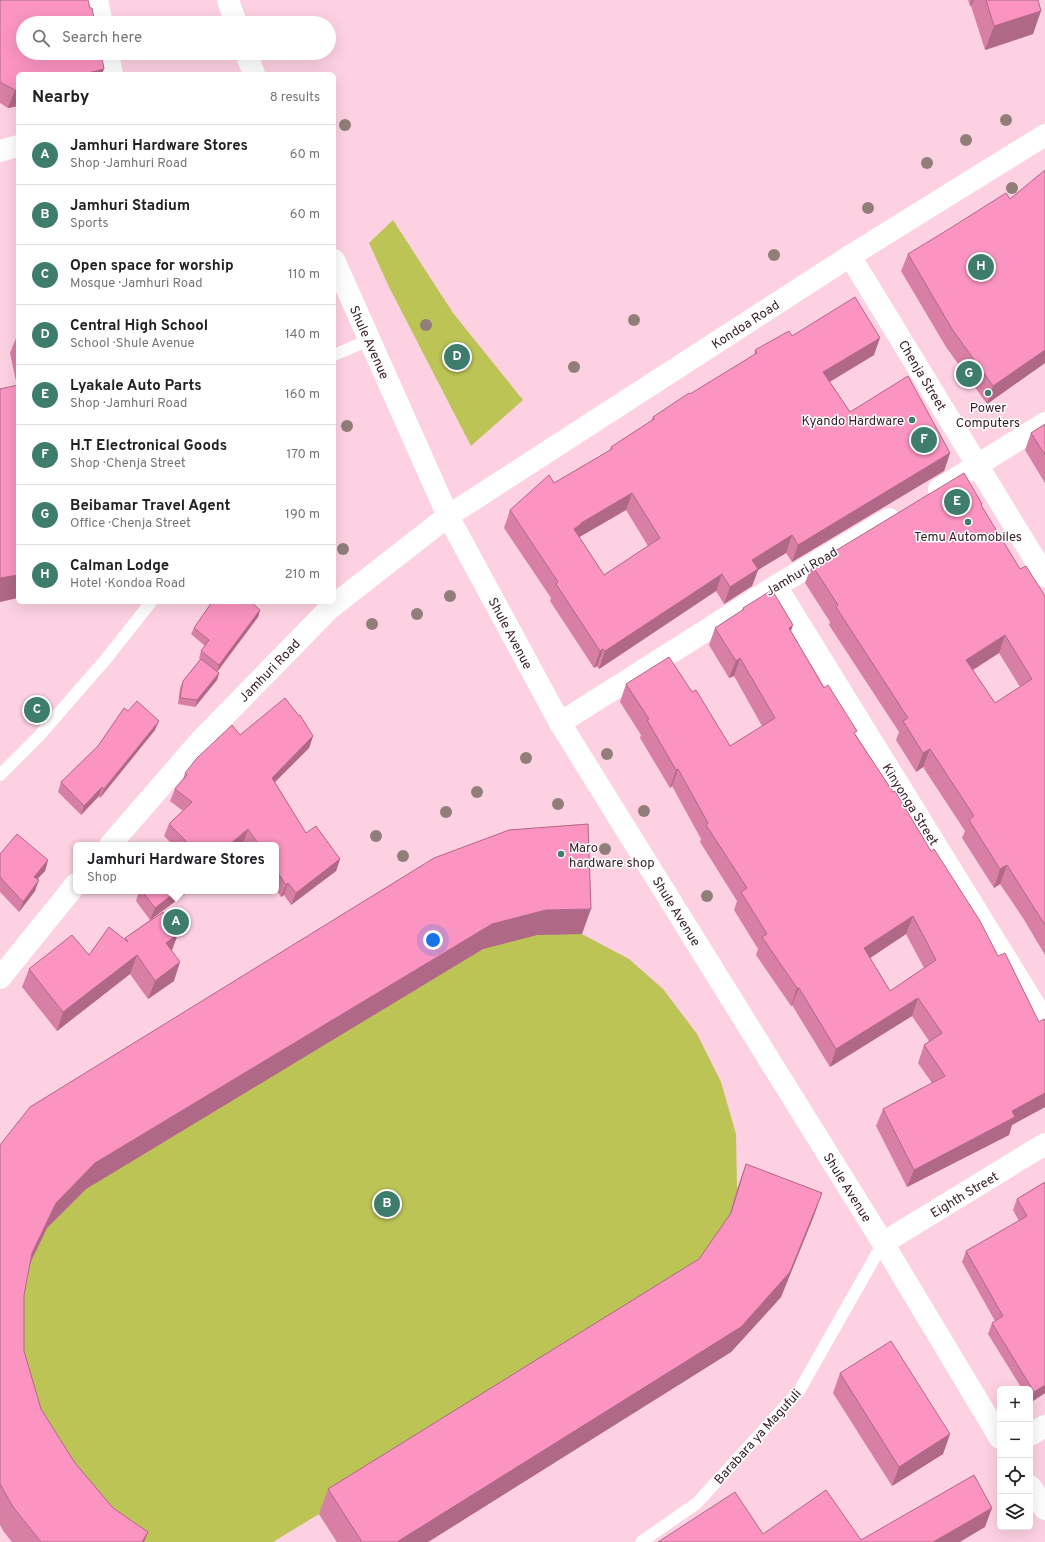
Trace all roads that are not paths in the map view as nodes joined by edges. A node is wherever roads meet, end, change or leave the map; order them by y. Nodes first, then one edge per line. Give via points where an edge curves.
1 (97, 0) edge
2 (228, 0) edge
3 (100, 16) edge
4 (234, 16) edge
5 (109, 60) edge
6 (249, 60) edge
7 (112, 72) edge
8 (253, 72) edge
9 (1045, 135) edge
10 (16, 147) edge
11 (0, 151) edge
12 (850, 256) junction
13 (336, 265) edge
14 (369, 340) junction
15 (336, 353) edge
16 (1045, 423) edge
17 (978, 466) junction
18 (924, 498) edge
19 (904, 510) edge
20 (448, 516) junction
21 (1045, 576) edge
22 (776, 586) junction
23 (149, 604) edge
24 (335, 604) edge
25 (336, 604) edge
26 (560, 723) junction
27 (0, 775) edge
28 (113, 842) edge
29 (73, 888) edge
30 (0, 978) edge
31 (1045, 1022) edge
32 (1045, 1144) edge
33 (883, 1243) junction
34 (1045, 1426) edge
35 (997, 1433) edge
36 (1033, 1433) edge
37 (1033, 1491) edge
38 (1045, 1509) edge
39 (641, 1542) edge

1 - 3 street
2 - 4 street
5 - 7 street
6 - 8 street
9 - 12 street, Kondoa Road
10 - 11 street
12 - 17 street, Chenja Street
12 - 20 street, Kondoa Road
13 - 14 street, Shule Avenue
14 - 15 lane
14 - 20 street, Shule Avenue
16 - 17 street
17 - 18 street
17 - 21 street, Chenja Street
19 - 22 street, Jamhuri Road
20 - 25 street, Jamhuri Road
20 - 26 street, Shule Avenue
22 - 26 street, Jamhuri Road
22 - 31 street, Kinyonga Street
23 - 27 lane via 106,659 38,737
24 - 28 street, Jamhuri Road via 201,740
26 - 33 street, Shule Avenue
29 - 30 street
32 - 33 street, Eighth Street
33 - 35 street, Shule Avenue
33 - 39 lane, Barabara ya Magufuli via 799,1391 696,1503
34 - 36 street
37 - 38 street

